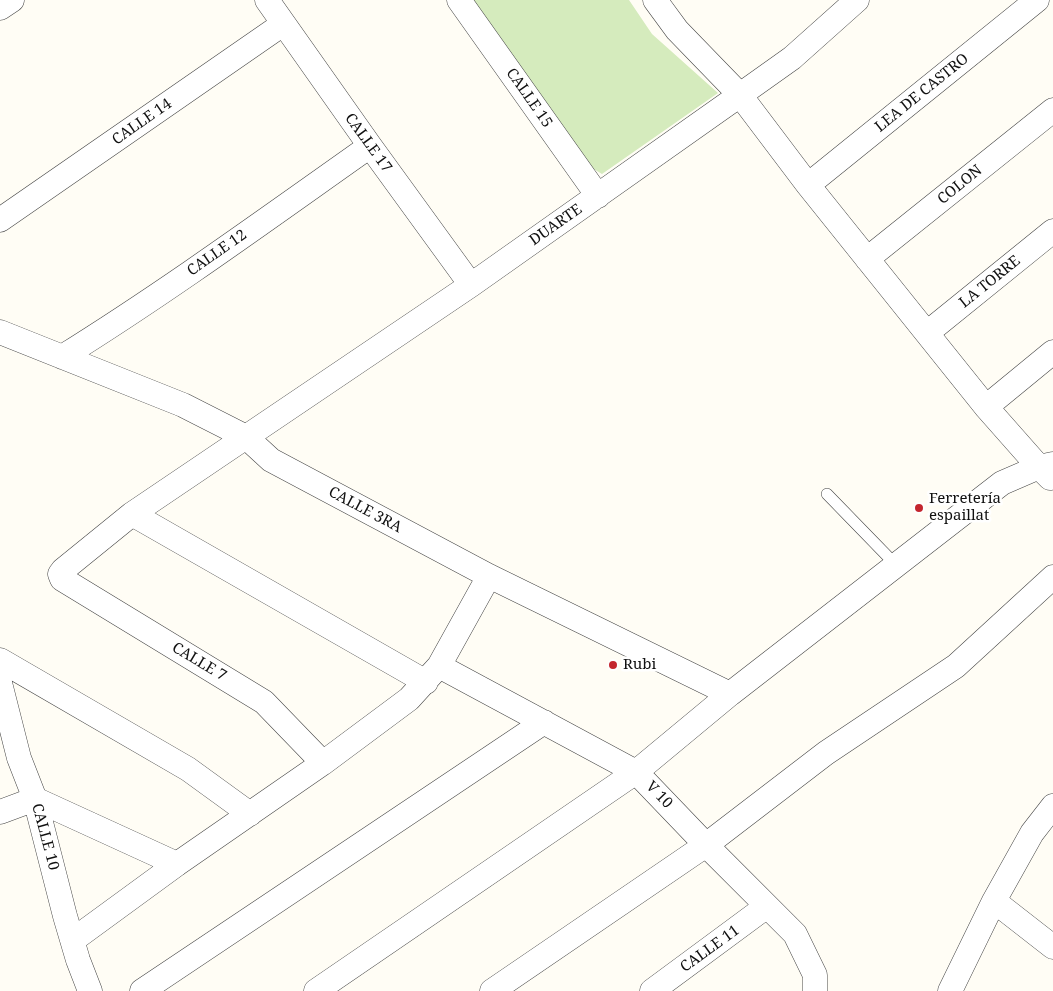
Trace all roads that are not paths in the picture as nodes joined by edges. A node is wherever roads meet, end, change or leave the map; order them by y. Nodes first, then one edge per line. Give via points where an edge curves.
1 (12, 0) edge
2 (268, 0) edge
3 (459, 0) edge
4 (654, 0) edge
5 (857, 0) edge
6 (1037, 0) edge
7 (0, 8) edge
8 (283, 24) junction
9 (740, 95) junction
10 (1053, 110) edge
11 (370, 146) junction
12 (808, 185) junction
13 (598, 196) junction
14 (0, 220) edge
15 (1053, 231) edge
16 (867, 259) junction
17 (471, 285) junction
18 (0, 332) edge
19 (927, 333) junction
20 (1053, 352) edge
21 (62, 357) junction
22 (986, 407) junction
23 (246, 437) junction
24 (1048, 471) edge
25 (827, 494) dead end
26 (132, 514) junction
27 (896, 565) junction
28 (489, 576) junction
29 (1053, 577) edge
30 (62, 579) joint
31 (0, 660) edge
32 (433, 674) junction
33 (0, 683) edge
34 (730, 694) junction
35 (544, 722) junction
36 (323, 763) junction
37 (636, 772) junction
38 (35, 799) junction
39 (1053, 806) edge
40 (0, 812) edge
41 (250, 814) junction
42 (706, 845) junction
43 (177, 864) junction
44 (994, 901) junction
45 (767, 906) junction
46 (72, 940) junction
47 (1053, 947) edge
48 (90, 991) edge
49 (142, 991) edge
50 (316, 991) edge
51 (492, 991) edge
52 (652, 991) edge
53 (815, 991) edge
54 (950, 991) edge

1 - 7 street
2 - 8 street, CALLE 17
3 - 13 street, CALLE 15
4 - 9 street via 677,30
5 - 9 street, DUARTE via 792,58
6 - 12 street, LEA DE CASTRO
8 - 11 street, CALLE 17
8 - 14 street, CALLE 14
9 - 12 street
9 - 13 street, DUARTE
10 - 16 street, COLON
11 - 17 street, CALLE 17
11 - 21 street, CALLE 12 via 174,284
12 - 16 street
13 - 17 street, DUARTE
15 - 19 street, LA TORRE
16 - 19 street
17 - 23 street, DUARTE
18 - 21 street, CALLE 3RA
19 - 22 street
20 - 22 street
21 - 23 street, CALLE 3RA via 183,405
22 - 24 street
23 - 26 street, DUARTE
23 - 28 street, CALLE 3RA via 271,460
24 - 27 street via 1002,483
25 - 27 lane
26 - 30 street, DUARTE via 63,570 60,574
26 - 32 street, V 10
27 - 34 street
28 - 32 street
28 - 34 street, CALLE 3RA
29 - 42 street via 956,666 826,753
30 - 36 street, CALLE 7 via 264,702
31 - 41 street via 188,769
32 - 35 street, V 10
32 - 36 street via 409,699
33 - 38 street, CALLE 10 via 19,758
34 - 37 street
35 - 37 street, V 10
35 - 49 street
36 - 41 street
37 - 42 street, V 10
37 - 50 street
38 - 40 street
38 - 43 street
38 - 46 street, CALLE 10
39 - 44 street via 1032,833
41 - 43 street
42 - 45 street, V 10
42 - 51 street
43 - 46 street
44 - 47 street
44 - 54 street
45 - 52 street, CALLE 11
45 - 53 street, V 10 via 795,934 815,975
46 - 48 street, CALLE 10

